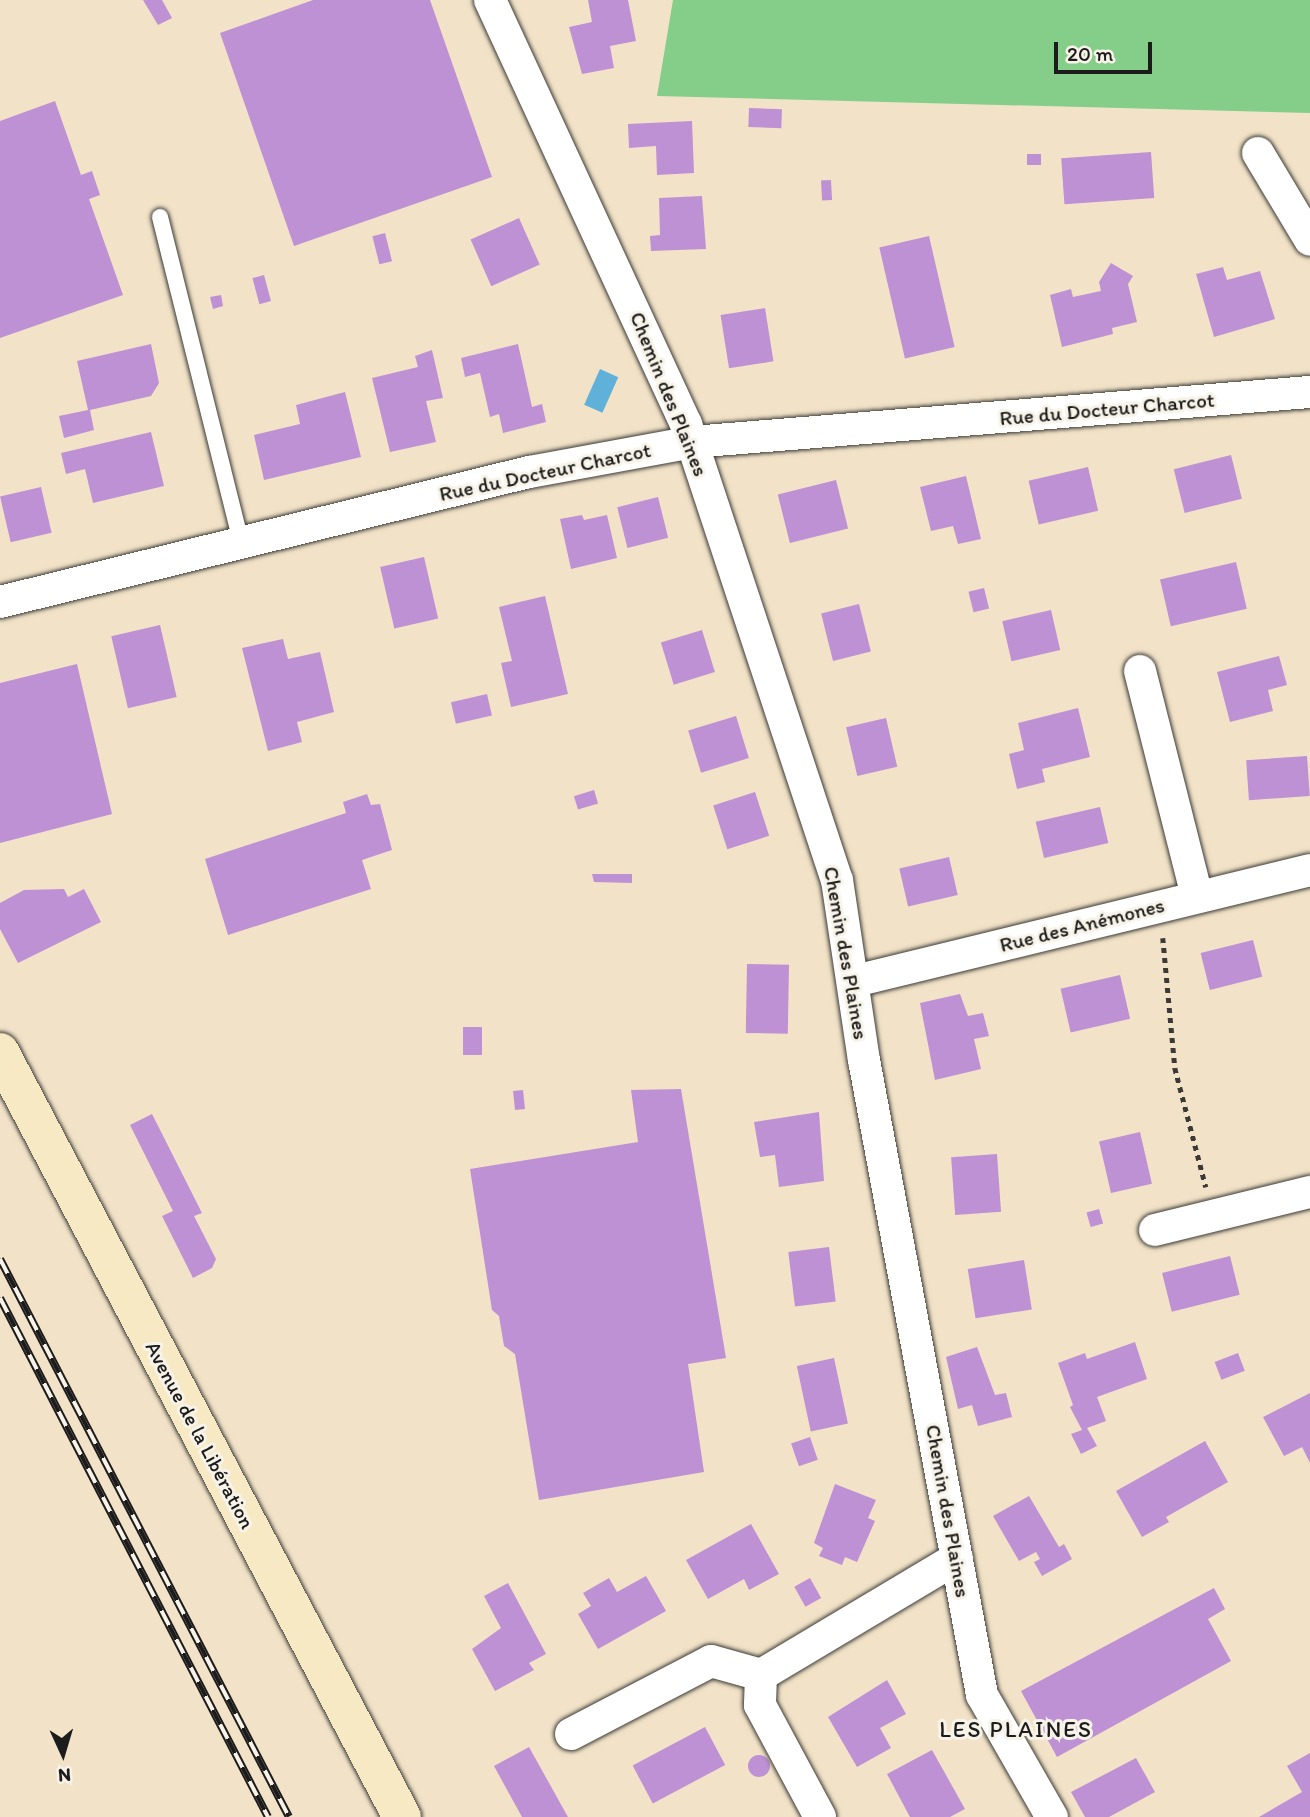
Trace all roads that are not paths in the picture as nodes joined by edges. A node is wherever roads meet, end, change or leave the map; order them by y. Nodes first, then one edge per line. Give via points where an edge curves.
1 (490, 0) edge
2 (1258, 153) dead end
3 (160, 217) dead end
4 (1310, 240) edge
5 (1310, 392) edge
6 (692, 442) junction
7 (242, 543) junction
8 (0, 601) edge
9 (1140, 671) dead end
10 (1310, 870) edge
11 (1197, 896) junction
12 (855, 981) junction
13 (0, 1052) edge
14 (1310, 1192) edge
15 (1155, 1230) dead end
16 (957, 1558) junction
17 (761, 1675) junction
18 (571, 1734) dead end
19 (402, 1817) edge
20 (820, 1817) edge
21 (1052, 1817) edge

1 - 6 street, Chemin des Plaines
2 - 4 street
3 - 7 lane
5 - 6 street, Rue du Docteur Charcot
6 - 7 street, Rue du Docteur Charcot via 529,472
6 - 12 street, Chemin des Plaines via 838,880
7 - 8 street, Rue du Docteur Charcot
9 - 11 street
10 - 11 street, Rue des Anémones
11 - 12 street, Rue des Anémones
12 - 16 street, Chemin des Plaines via 864,1060
13 - 19 street, Avenue de la Libération
14 - 15 street
16 - 17 street
16 - 21 street, Chemin des Plaines via 982,1695
17 - 18 street via 712,1661
17 - 20 street via 761,1705

